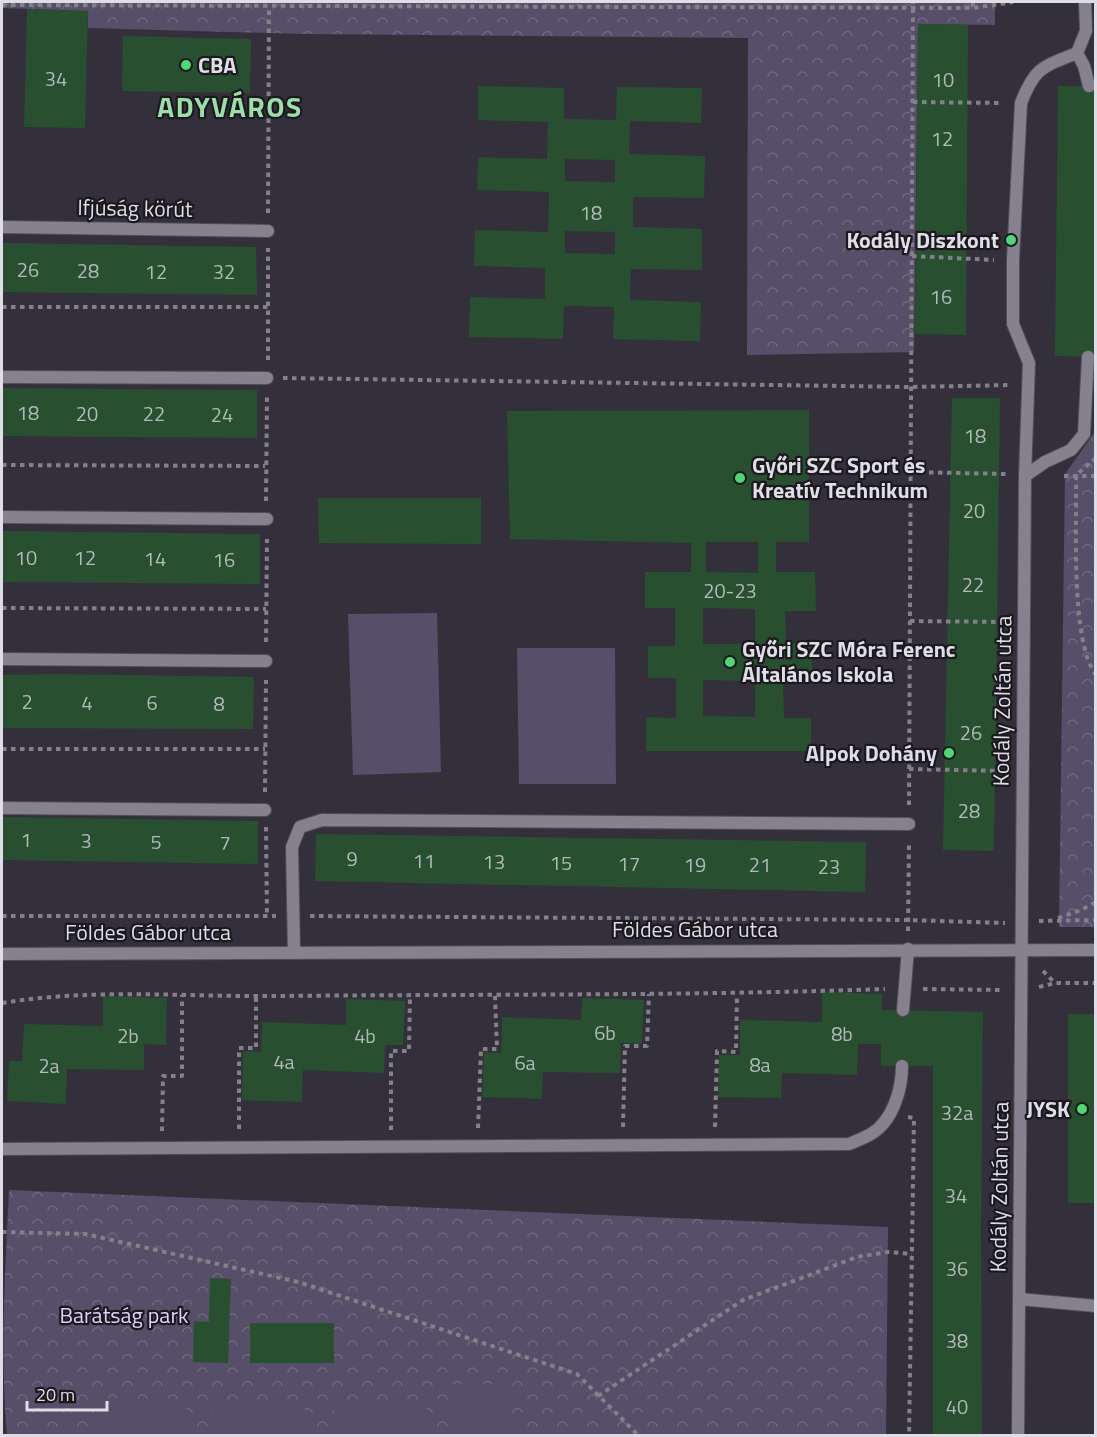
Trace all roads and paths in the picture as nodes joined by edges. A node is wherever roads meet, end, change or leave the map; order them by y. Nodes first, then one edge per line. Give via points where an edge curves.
1 (913, 2) edge
2 (973, 2) edge
3 (1013, 2) edge
4 (1085, 2) edge
5 (482, 4) edge
6 (634, 4) edge
7 (2, 5) edge
8 (269, 6) junction
9 (913, 8) junction
10 (973, 8) junction
11 (1077, 53) junction
12 (1089, 86) dead end
13 (913, 102) junction
14 (1021, 103) junction
15 (2, 227) edge
16 (268, 231) junction
17 (912, 256) junction
18 (1013, 260) junction
19 (2, 307) edge
20 (268, 307) junction
21 (1088, 357) dead end
22 (2, 377) edge
23 (267, 378) junction
24 (1027, 385) junction
25 (911, 387) junction
26 (1095, 458) edge
27 (2, 465) edge
28 (265, 466) junction
29 (911, 472) junction
30 (1025, 476) junction
31 (2, 517) edge
32 (267, 519) junction
33 (2, 608) edge
34 (266, 609) junction
35 (910, 621) junction
36 (1024, 623) junction
37 (2, 659) edge
38 (266, 661) junction
39 (1095, 675) edge
40 (2, 749) edge
41 (265, 749) junction
42 (909, 768) junction
43 (1022, 772) junction
44 (2, 808) edge
45 (265, 810) junction
46 (909, 824) junction
47 (1095, 902) edge
48 (2, 916) edge
49 (267, 916) junction
50 (293, 916) junction
51 (908, 920) junction
52 (1052, 920) junction
53 (1095, 920) edge
54 (1022, 922) junction
55 (1021, 949) junction
56 (908, 950) junction
57 (1095, 950) edge
58 (294, 952) junction
59 (2, 954) edge
60 (1095, 983) edge
61 (904, 989) junction
62 (1020, 991) junction
63 (649, 994) junction
64 (737, 994) junction
65 (182, 995) junction
66 (410, 995) junction
67 (495, 996) junction
68 (256, 997) junction
69 (2, 1003) edge
70 (903, 1010) dead end
71 (902, 1066) dead end
72 (891, 1112) junction
73 (622, 1145) junction
74 (714, 1145) junction
75 (391, 1147) junction
76 (478, 1147) junction
77 (162, 1148) junction
78 (239, 1148) junction
79 (2, 1149) edge
80 (2, 1232) edge
81 (912, 1254) junction
82 (1019, 1299) junction
83 (1095, 1306) edge
84 (598, 1396) junction
85 (639, 1436) edge
86 (909, 1436) edge
87 (1018, 1436) edge

1 - 9 path
2 - 10 path
3 - 10 path
4 - 11 street via 1086,31
5 - 6 path
5 - 8 path
6 - 9 path
7 - 8 path
8 - 16 path
9 - 10 path
9 - 13 path
11 - 12 street
11 - 14 street, Kodály Zoltán utca via 1044,66 1030,81
13 - 14 path
13 - 17 path
14 - 18 street, Kodály Zoltán utca
15 - 16 street, Ifjúság körút
16 - 20 path
17 - 18 path
17 - 25 path
18 - 24 street, Kodály Zoltán utca via 1013,324 1029,363
19 - 20 path
20 - 23 path
21 - 30 street via 1084,434 1071,450
22 - 23 street
23 - 25 path
23 - 28 path
24 - 25 path
24 - 30 street, Kodály Zoltán utca
25 - 29 path
26 - 39 path via 1076,476 1078,620 1089,668
27 - 28 path
28 - 32 path
29 - 30 path
29 - 35 path
30 - 36 street, Kodály Zoltán utca
31 - 32 street
32 - 34 path
33 - 34 path
34 - 38 path
35 - 36 path
35 - 42 path
36 - 43 street, Kodály Zoltán utca
37 - 38 street
38 - 41 path
40 - 41 path
41 - 45 path
42 - 43 path
42 - 46 path
43 - 54 street, Kodály Zoltán utca
44 - 45 street
45 - 49 path
46 - 50 street via 322,820 300,827 292,847
46 - 51 path
47 - 52 path
48 - 49 path
49 - 50 path
50 - 51 path
50 - 58 street
51 - 54 path
51 - 56 path
52 - 53 path
52 - 54 path
54 - 55 street, Kodály Zoltán utca
55 - 56 street, Földes Gábor utca
55 - 57 street, Földes Gábor utca
55 - 62 street, Kodály Zoltán utca
56 - 58 street, Földes Gábor utca
56 - 61 street
58 - 59 street, Földes Gábor utca
60 - 62 path via 1055,983
61 - 62 path
61 - 64 path
61 - 70 street
62 - 82 street, Kodály Zoltán utca
63 - 64 path
63 - 67 path
63 - 73 path via 647,1046 625,1046
64 - 74 path via 736,1052 717,1052
65 - 68 path
65 - 69 path via 100,993
65 - 77 path via 182,1076 163,1076
66 - 67 path
66 - 68 path
66 - 75 path via 409,1051 391,1051
67 - 76 path via 497,1050 481,1049
68 - 78 path via 256,1048 239,1048
71 - 72 street via 902,1082
72 - 74 street via 872,1134 849,1144
72 - 81 path via 914,1118
73 - 74 street
73 - 76 street
75 - 76 street
75 - 78 street
77 - 78 street
77 - 79 street
80 - 84 path via 85,1234 298,1282 577,1374
81 - 84 path via 888,1252 856,1257 743,1300
81 - 86 path
82 - 83 street
82 - 87 street, Kodály Zoltán utca
84 - 85 path

